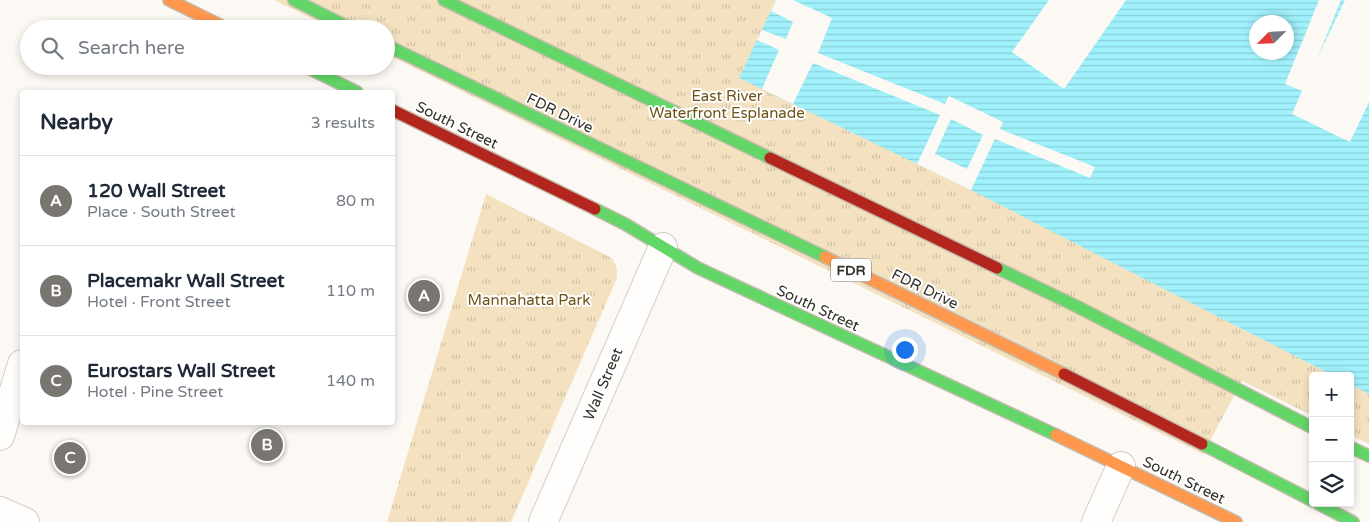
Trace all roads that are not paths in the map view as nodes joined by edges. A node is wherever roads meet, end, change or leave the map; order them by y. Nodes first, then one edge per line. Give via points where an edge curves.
1 (169, 0) edge
2 (294, 0) edge
3 (444, 0) edge
4 (210, 20) edge
5 (334, 20) edge
6 (395, 49) edge
7 (322, 75) edge
8 (353, 90) edge
9 (395, 111) edge
10 (663, 247) junction
11 (20, 371) edge
12 (1309, 426) edge
13 (0, 436) edge
14 (1354, 449) edge
15 (1369, 456) edge
16 (1121, 466) junction
17 (1309, 499) edge
18 (1325, 507) edge
19 (0, 511) edge
20 (25, 522) edge
21 (543, 522) edge
22 (1096, 522) edge
23 (1236, 522) edge
24 (1353, 522) edge

1 - 4 main road
2 - 5 main road
3 - 12 main road via 1074,305
6 - 17 main road, FDR Drive / FDR via 1038,361
7 - 8 main road
9 - 10 main road, South Street via 625,224
10 - 16 main road, South Street via 698,268
10 - 21 street, Wall Street
11 - 13 street
14 - 15 main road
16 - 22 street
16 - 23 main road, South Street
18 - 24 main road
19 - 20 street

